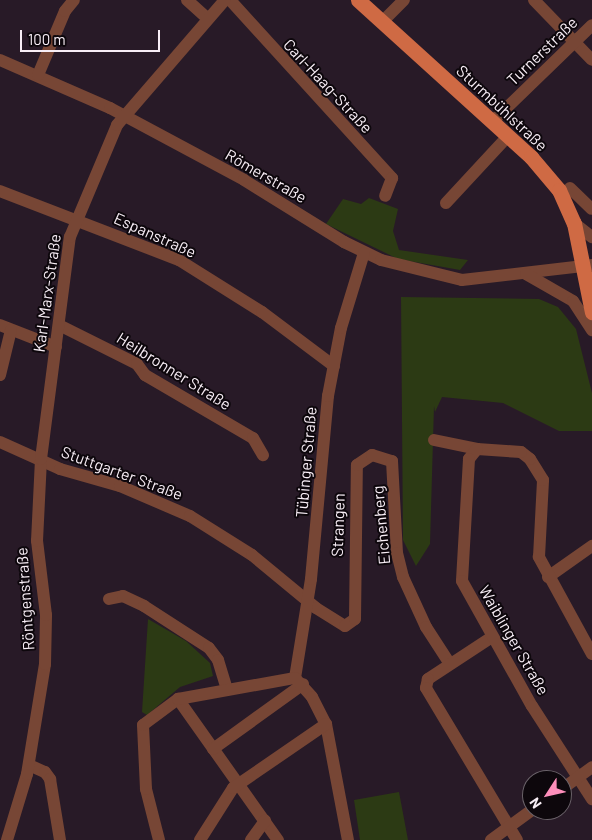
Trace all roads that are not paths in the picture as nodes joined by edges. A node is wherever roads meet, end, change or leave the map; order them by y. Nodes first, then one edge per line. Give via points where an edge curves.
1 (74, 0) edge
2 (187, 0) edge
3 (226, 0) edge
4 (230, 0) edge
5 (358, 0) edge
6 (404, 0) edge
7 (534, 0) edge
8 (208, 19) junction
9 (382, 22) junction
10 (592, 25) edge
11 (575, 42) junction
12 (0, 60) edge
13 (592, 60) edge
14 (38, 75) junction
15 (123, 116) junction
16 (492, 122) junction
17 (508, 136) junction
18 (570, 188) dead end
19 (0, 190) edge
20 (385, 196) dead end
21 (446, 203) dead end
22 (591, 206) edge
23 (76, 219) junction
24 (574, 223) junction
25 (592, 237) edge
26 (364, 253) junction
27 (587, 266) edge
28 (526, 274) junction
29 (592, 312) edge
30 (59, 325) junction
31 (5, 328) edge
32 (592, 330) edge
33 (56, 347) junction
34 (334, 366) junction
35 (0, 375) edge
36 (434, 440) dead end
37 (0, 442) edge
38 (474, 451) junction
39 (263, 456) dead end
40 (41, 459) junction
41 (392, 461) joint
42 (592, 546) edge
43 (548, 577) junction
44 (109, 599) dead end
45 (307, 599) junction
46 (350, 625) joint
47 (492, 637) junction
48 (592, 654) edge
49 (450, 664) junction
50 (299, 681) junction
51 (228, 690) junction
52 (178, 699) junction
53 (326, 724) junction
54 (213, 749) junction
55 (29, 764) junction
56 (592, 766) edge
57 (578, 777) junction
58 (572, 782) edge
59 (239, 784) junction
60 (592, 798) edge
61 (522, 817) edge
62 (265, 821) junction
63 (508, 827) junction
64 (7, 840) edge
65 (60, 840) edge
66 (159, 840) edge
67 (200, 840) edge
68 (251, 840) edge
69 (278, 840) edge
70 (348, 840) edge
71 (491, 840) edge
72 (517, 840) edge

1 - 14 street via 65,11
2 - 8 street
3 - 8 street, Karl-Marx-Straße
4 - 20 street, Carl-Haag-Straße via 392,178
5 - 9 main road, Sturmbühlstraße
6 - 9 street
7 - 11 street
8 - 15 street, Karl-Marx-Straße
9 - 16 main road, Sturmbühlstraße
10 - 11 street, Turnerstraße
11 - 13 street
11 - 16 street, Turnerstraße
12 - 14 street, Römerstraße
14 - 15 street, Römerstraße
15 - 23 street, Karl-Marx-Straße
15 - 26 street, Römerstraße via 244,180
16 - 17 main road, Sturmbühlstraße
17 - 21 street
17 - 24 main road, Sturmbühlstraße via 559,190
18 - 22 street
19 - 23 street, Espanstraße
23 - 30 street, Karl-Marx-Straße via 67,255
23 - 34 street, Espanstraße via 180,260 262,312
24 - 25 street
24 - 27 main road, Sturmbühlstraße
26 - 28 street, Römerstraße via 462,280
26 - 34 street, Tübinger Straße via 353,282
27 - 28 street, Römerstraße
27 - 29 main road, Sturmbühlstraße
28 - 32 street via 573,301
30 - 33 street, Karl-Marx-Straße
30 - 39 street, Heilbronner Straße via 138,364 145,375 253,438
31 - 33 street
31 - 35 street
33 - 40 street, Karl-Marx-Straße
34 - 45 street, Tübinger Straße
36 - 38 street
37 - 40 street, Stuttgarter Straße
38 - 43 street via 521,452 530,459 543,480 539,557
38 - 47 street, Waiblinger Straße via 461,573 466,592
40 - 45 street, Stuttgarter Straße via 120,486 190,516 252,555
40 - 55 street, Röntgenstraße via 37,541 46,615 46,664
41 - 46 street, Strangen via 372,455 357,465 355,619
41 - 49 street, Eichenberg via 397,553 403,577 426,627
42 - 43 street
43 - 48 street
44 - 51 street via 123,596 195,637 218,660
45 - 46 street, Stuttgarter Straße via 330,619
45 - 50 street, Tübinger Straße
47 - 49 street
47 - 57 street, Waiblinger Straße
49 - 63 street via 428,680 428,694
50 - 51 street
50 - 53 street
50 - 54 street
51 - 52 street
52 - 54 street
52 - 66 street via 143,725 146,790
53 - 59 street
53 - 70 street
54 - 59 street
55 - 64 street, Röntgenstraße
55 - 65 street via 45,772 50,779
56 - 57 street
57 - 58 street
57 - 60 street, Waiblinger Straße
59 - 62 street
59 - 67 street via 233,788
61 - 63 street
62 - 68 street
62 - 69 street
63 - 71 street
63 - 72 street

